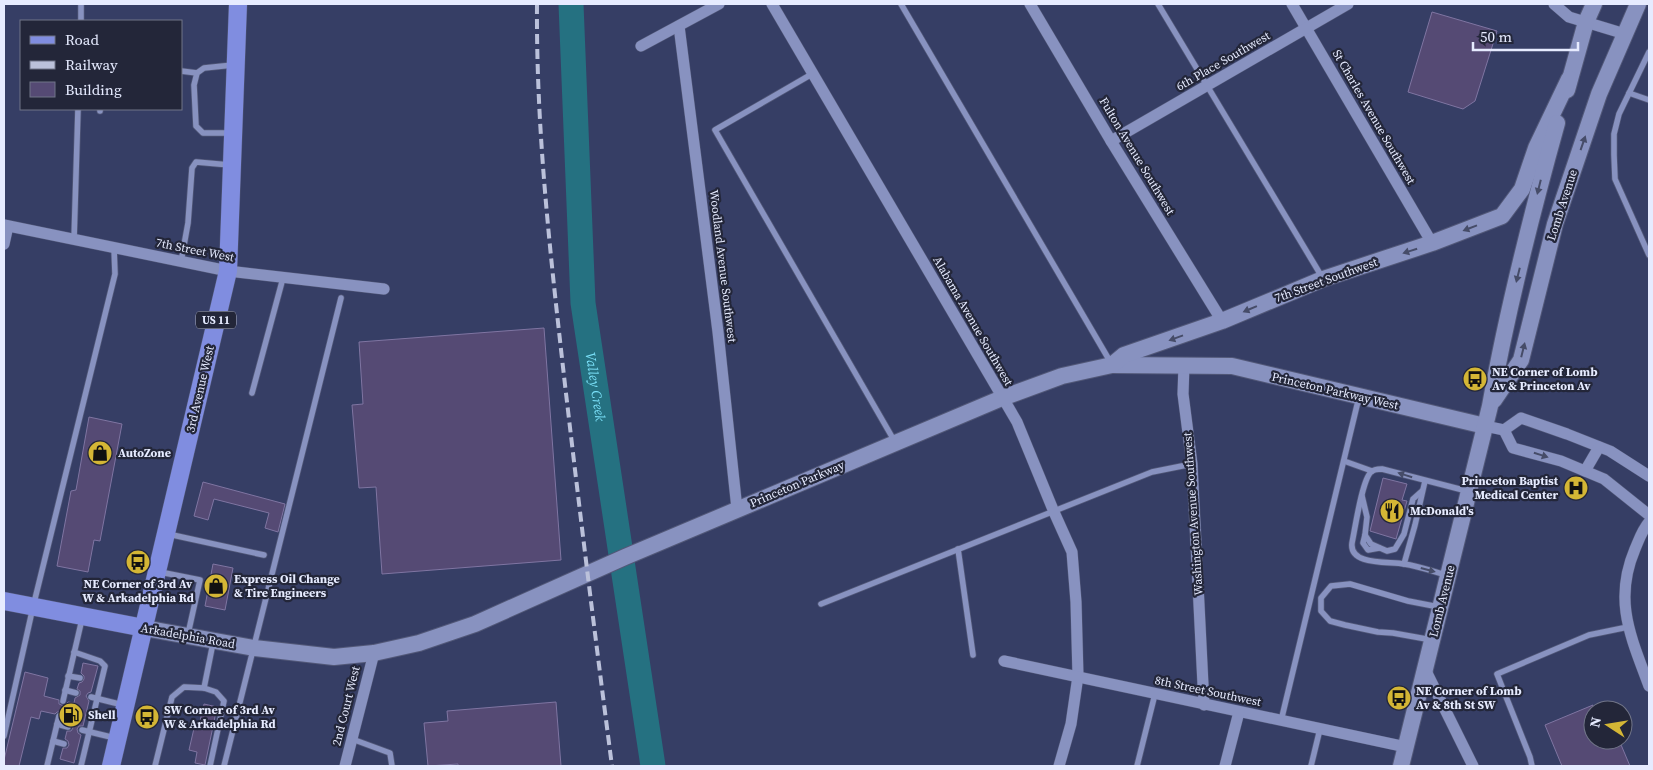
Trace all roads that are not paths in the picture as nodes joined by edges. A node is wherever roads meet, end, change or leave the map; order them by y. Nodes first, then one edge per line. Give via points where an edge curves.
1 (81, 4) edge
2 (238, 4) edge
3 (719, 4) edge
4 (772, 4) edge
5 (901, 4) edge
6 (1030, 4) edge
7 (1158, 4) edge
8 (1292, 4) edge
9 (1348, 4) edge
10 (1554, 4) edge
11 (1594, 4) edge
12 (1638, 4) edge
13 (81, 20) edge
14 (1586, 22) junction
15 (679, 26) junction
16 (1306, 28) junction
17 (1625, 34) junction
18 (641, 46) dead end
19 (1649, 52) edge
20 (236, 64) junction
21 (182, 72) edge
22 (197, 72) junction
23 (812, 74) junction
24 (1570, 79) junction
25 (1206, 86) junction
26 (1629, 93) junction
27 (1649, 100) edge
28 (78, 110) edge
29 (233, 133) junction
30 (1111, 141) junction
31 (232, 165) junction
32 (6, 226) edge
33 (74, 240) junction
34 (1432, 243) junction
35 (4, 244) edge
36 (114, 248) junction
37 (1649, 253) edge
38 (181, 262) junction
39 (228, 271) junction
40 (283, 278) junction
41 (1323, 279) junction
42 (384, 289) dead end
43 (341, 298) dead end
44 (1222, 321) junction
45 (1184, 364) junction
46 (1112, 365) junction
47 (252, 393) dead end
48 (1360, 396) junction
49 (1002, 398) junction
50 (1490, 406) junction
51 (1485, 426) junction
52 (1504, 430) junction
53 (895, 442) junction
54 (1599, 447) junction
55 (1344, 461) junction
56 (1192, 464) junction
57 (1372, 471) junction
58 (1585, 471) junction
59 (1649, 476) edge
60 (1425, 481) junction
61 (1422, 491) junction
62 (1469, 492) junction
63 (1362, 494) junction
64 (737, 509) junction
65 (1054, 512) junction
66 (1649, 515) edge
67 (1649, 522) edge
68 (166, 533) junction
69 (958, 549) junction
70 (264, 555) dead end
71 (1404, 564) junction
72 (157, 571) junction
73 (1448, 575) junction
74 (4, 601) edge
75 (821, 604) dead end
76 (32, 607) junction
77 (1441, 608) junction
78 (83, 617) junction
79 (1628, 627) junction
80 (144, 628) junction
81 (188, 636) junction
82 (1433, 640) junction
83 (214, 641) junction
84 (254, 648) junction
85 (74, 652) junction
86 (374, 653) junction
87 (973, 655) dead end
88 (1004, 661) dead end
89 (1425, 669) junction
90 (68, 676) junction
91 (1078, 676) junction
92 (80, 678) dead end
93 (1649, 686) edge
94 (204, 688) junction
95 (65, 690) junction
96 (76, 693) dead end
97 (1155, 694) junction
98 (94, 698) junction
99 (63, 701) dead end
100 (1204, 705) junction
101 (125, 706) junction
102 (1239, 712) junction
103 (59, 716) dead end
104 (1281, 721) junction
105 (57, 724) junction
106 (68, 726) dead end
107 (1320, 729) junction
108 (86, 731) junction
109 (4, 736) edge
110 (117, 739) junction
111 (352, 739) junction
112 (53, 741) junction
113 (64, 744) dead end
114 (1406, 747) junction
115 (47, 766) edge
116 (81, 766) edge
117 (111, 766) edge
118 (155, 766) edge
119 (210, 766) edge
120 (224, 766) edge
121 (345, 766) edge
122 (392, 766) edge
123 (1059, 766) edge
124 (1137, 766) edge
125 (1225, 766) edge
126 (1311, 766) edge
127 (1401, 766) edge
128 (1473, 766) edge
129 (1532, 766) edge

1 - 13 lane
2 - 20 main road, 3rd Avenue West / US 11
3 - 15 street
4 - 23 street, Alabama Avenue Southwest
5 - 46 lane
6 - 30 street, Fulton Avenue Southwest
7 - 25 lane
8 - 16 street, St Charles Avenue Southwest
9 - 16 street, 6th Place Southwest
10 - 14 street via 1569,16
11 - 14 main road, Lomb Avenue
12 - 17 main road, Lomb Avenue
14 - 17 street
14 - 24 main road, Lomb Avenue
15 - 18 street
15 - 64 street, Woodland Avenue Southwest
16 - 25 street, 6th Place Southwest
16 - 34 street, St Charles Avenue Southwest
50 -> 17 main road, Lomb Avenue via 1521,360 1555,224 1599,94
19 - 26 lane
20 - 22 lane via 204,68
20 - 29 main road, 3rd Avenue West / US 11
21 - 22 lane
22 - 29 lane via 194,86 196,126 203,133
23 - 49 street, Alabama Avenue Southwest
23 - 53 lane via 715,130
24 -> 34 main road, 7th Street Southwest via 1536,148 1522,189 1502,216
24 -> 50 main road, Lomb Avenue via 1532,219
25 - 30 street, 6th Place Southwest
25 - 41 lane
26 - 27 lane
26 - 37 lane via 1614,134 1615,178
28 - 33 lane
29 - 31 main road, 3rd Avenue West / US 11
30 - 44 street, Fulton Avenue Southwest
31 - 38 lane via 196,162 192,168
31 - 39 main road, 3rd Avenue West / US 11
32 - 33 street, 7th Street West
32 - 35 street
33 - 36 street, 7th Street West
34 -> 41 main road, 7th Street Southwest
36 - 38 street, 7th Street West
36 - 76 lane via 115,274
38 - 39 street, 7th Street West
39 - 40 street, 7th Street West
39 - 68 main road, 3rd Avenue West / US 11
40 - 42 street, 7th Street West
40 - 47 lane
41 -> 44 main road, 7th Street Southwest
43 - 84 lane
44 -> 46 main road, Princeton Parkway via 1124,355
45 - 46 main road
45 - 48 main road, Princeton Parkway West via 1232,366
45 - 56 street, Washington Avenue Southwest via 1183,394
46 - 49 main road, Princeton Parkway via 1062,376
48 - 51 main road, Princeton Parkway West
48 - 55 lane
49 - 53 main road, Princeton Parkway
49 - 65 street, Alabama Avenue Southwest via 1016,422
50 - 51 main road, Lomb Avenue
51 - 52 street
51 - 62 main road, Lomb Avenue
52 - 54 street via 1521,418
52 -> 58 street via 1513,448
53 - 64 main road, Princeton Parkway
54 - 58 street
54 - 59 street
55 - 57 lane
55 - 104 lane
56 - 65 lane via 1152,472
56 - 100 street, Washington Avenue Southwest
60 -> 57 lane via 1382,469
57 - 63 lane
58 - 66 street via 1604,479
60 - 61 lane
60 - 62 lane
61 - 63 lane via 1413,499 1404,534 1396,549 1387,552 1371,544 1365,535 1367,516
61 - 71 lane
62 - 73 main road, Lomb Avenue
63 - 71 lane via 1352,551 1360,558
64 - 86 main road, Princeton Parkway via 475,624 419,643
65 - 69 lane
65 - 91 street, Alabama Avenue Southwest via 1072,552
67 - 79 street via 1629,564 1624,597
68 - 70 lane
68 - 72 main road, 3rd Avenue West / US 11
69 - 75 lane
69 - 87 lane
71 -> 73 lane
72 - 80 main road, 3rd Avenue West / US 11
72 - 81 lane via 200,580
73 - 77 main road, Lomb Avenue
74 - 76 main road, Arkadelphia Road
76 - 78 main road, Arkadelphia Road
76 - 109 lane
77 - 82 main road, Lomb Avenue
77 - 82 lane via 1350,584 1331,586 1321,598 1321,611 1330,621
78 - 80 main road, Arkadelphia Road
78 - 85 lane
79 - 93 street
79 - 129 lane via 1589,635 1497,674
80 - 81 main road, Arkadelphia Road
80 - 101 main road, 3rd Avenue West / US 11
81 - 83 main road, Arkadelphia Road
82 - 89 main road, Lomb Avenue
83 - 84 main road, Arkadelphia Road
83 - 94 lane
84 - 86 main road, Arkadelphia Road via 334,657
84 - 120 lane
85 - 90 lane
85 - 98 lane via 105,666
86 - 111 street, 2nd Court West
88 - 91 street, 8th Street Southwest
89 - 114 main road, Lomb Avenue
89 - 128 street
90 - 92 lane
90 - 95 lane
91 - 97 street, 8th Street Southwest
91 - 123 street, Alabama Avenue Southwest via 1071,724
94 - 118 lane via 184,687 172,697
94 - 119 lane via 216,692 224,701
95 - 96 lane
95 - 99 lane
97 - 100 street, 8th Street Southwest
97 - 124 lane
98 - 101 lane
98 - 108 lane
100 - 102 street, 8th Street Southwest
101 - 110 main road, 3rd Avenue West / US 11
102 - 104 street, 8th Street Southwest
102 - 125 street
103 - 105 lane
104 - 107 street, 8th Street Southwest
105 - 106 lane
105 - 112 lane
107 - 114 street, 8th Street Southwest
107 - 126 lane
108 - 110 lane
108 - 116 lane via 81,748
110 - 117 main road, 3rd Avenue West / US 11
111 - 121 street, 2nd Court West
111 - 122 lane via 390,753
112 - 113 lane
112 - 115 lane
114 - 127 main road, Lomb Avenue

